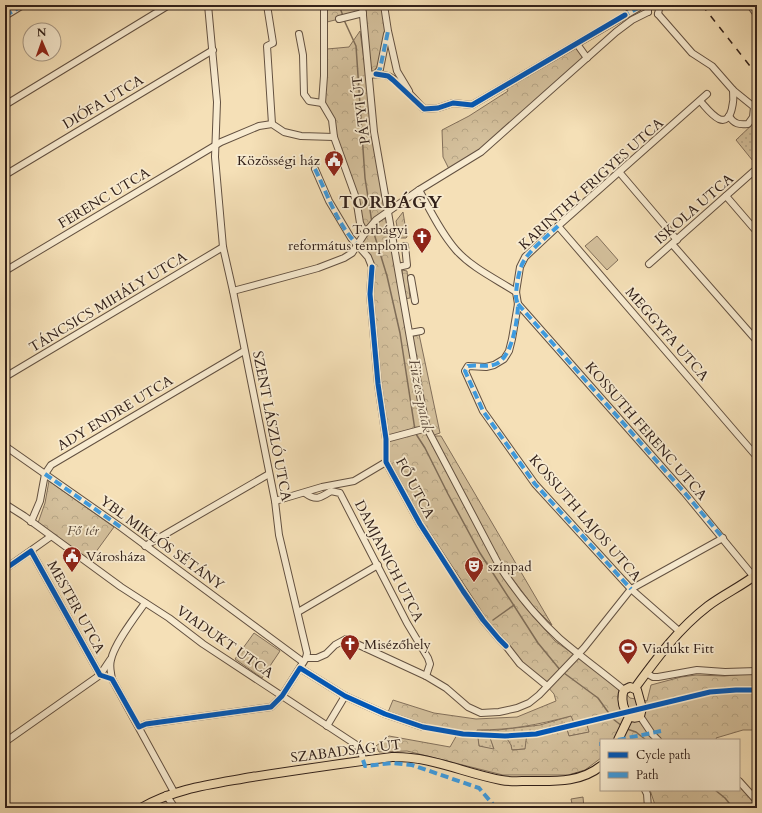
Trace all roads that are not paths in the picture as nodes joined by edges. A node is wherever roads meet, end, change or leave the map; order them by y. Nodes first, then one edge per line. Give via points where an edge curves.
1 (23, 5) edge
2 (169, 5) edge
3 (208, 5) edge
4 (267, 5) edge
5 (324, 5) edge
6 (362, 5) edge
7 (384, 5) edge
8 (750, 5) edge
9 (659, 6) edge
10 (638, 8) dead end
11 (648, 8) edge
12 (363, 13) junction
13 (658, 14) junction
14 (625, 15) junction
15 (757, 15) edge
16 (5, 16) edge
17 (338, 19) dead end
18 (629, 22) junction
19 (388, 30) junction
20 (299, 34) dead end
21 (577, 44) junction
22 (212, 50) junction
23 (587, 58) junction
24 (376, 74) junction
25 (368, 75) junction
26 (733, 90) junction
27 (707, 94) dead end
28 (412, 96) junction
29 (700, 101) junction
30 (322, 103) junction
31 (5, 104) edge
32 (729, 116) junction
33 (272, 124) junction
34 (334, 137) junction
35 (216, 145) junction
36 (315, 169) dead end
37 (754, 172) dead end
38 (620, 173) junction
39 (5, 175) edge
40 (419, 190) junction
41 (726, 196) junction
42 (388, 211) junction
43 (558, 226) junction
44 (367, 230) junction
45 (757, 232) edge
46 (677, 240) junction
47 (672, 244) junction
48 (358, 245) junction
49 (406, 246) dead end
50 (223, 247) junction
51 (649, 264) dead end
52 (398, 267) junction
53 (5, 271) edge
54 (411, 278) dead end
55 (233, 291) junction
56 (516, 292) junction
57 (415, 301) dead end
58 (518, 304) junction
59 (420, 331) dead end
60 (410, 333) junction
61 (757, 341) edge
62 (244, 351) junction
63 (5, 377) edge
64 (424, 428) junction
65 (386, 440) junction
66 (5, 446) edge
67 (757, 457) edge
68 (386, 462) junction
69 (45, 474) junction
70 (269, 474) junction
71 (305, 493) junction
72 (275, 501) junction
73 (5, 504) edge
74 (31, 522) junction
75 (50, 537) junction
76 (723, 538) junction
77 (145, 546) junction
78 (31, 551) junction
79 (378, 565) junction
80 (5, 569) edge
81 (756, 575) edge
82 (631, 589) junction
83 (145, 602) junction
84 (298, 612) junction
85 (679, 631) junction
86 (578, 654) junction
87 (111, 658) junction
88 (304, 660) junction
89 (300, 668) junction
90 (757, 671) edge
91 (646, 673) junction
92 (100, 675) junction
93 (426, 676) junction
94 (112, 679) junction
95 (547, 686) junction
96 (636, 688) junction
97 (624, 690) junction
98 (282, 696) junction
99 (345, 696) junction
100 (640, 716) junction
101 (629, 717) junction
102 (139, 726) junction
103 (327, 726) junction
104 (423, 727) dead end
105 (618, 739) edge
106 (657, 739) edge
107 (5, 742) edge
108 (363, 760) junction
109 (600, 767) edge
110 (740, 782) edge
111 (646, 791) edge
112 (649, 791) edge
113 (174, 792) junction
114 (166, 795) junction
115 (757, 801) edge
116 (141, 808) edge
117 (175, 808) edge
118 (649, 808) edge

1 - 16 street
2 - 31 street
3 - 22 street, SZENT LÁSZLÓ UTCA
4 - 33 street via 273,43 267,46
5 - 30 street
6 - 12 street, PÁTYI ÚT
7 - 19 street
8 - 15 street
9 - 13 street
10 - 14 street
11 - 13 street via 652,16
11 - 18 street
12 - 17 street
12 - 25 street, PÁTYI ÚT
13 - 26 street via 692,53 712,66
14 - 18 street
14 - 21 street
18 - 23 street
19 - 24 street via 380,69
19 - 28 street via 397,71
20 - 30 street via 303,55 304,94 309,101
21 - 23 street
21 - 28 street via 472,105 453,103 424,109
22 - 35 street, SZENT LÁSZLÓ UTCA via 217,102
22 - 39 street, DIÓFA UTCA
23 - 40 street via 481,152
24 - 25 street
24 - 28 street via 388,76
25 - 42 street, PÁTYI ÚT via 374,132
26 - 32 street via 732,110
26 - 32 street via 754,107 754,113 748,124 738,124
27 - 29 street, KARINTHY FRIGYES UTCA
29 - 32 street via 719,119
29 - 38 street, KARINTHY FRIGYES UTCA
30 - 34 street via 332,120
33 - 34 street via 284,132 301,136
33 - 35 street, FERENC UTCA via 259,126
34 - 44 street via 356,198 360,223
35 - 50 street, SZENT LÁSZLÓ UTCA
35 - 53 street, FERENC UTCA
36 - 48 street, FŐ UTCA via 329,201
37 - 41 street, ISKOLA UTCA
38 - 43 street, KARINTHY FRIGYES UTCA
38 - 46 street
40 - 42 street
40 - 56 street via 456,250
41 - 45 street
41 - 46 street, ISKOLA UTCA
42 - 44 street
42 - 52 street
43 - 56 street, KARINTHY FRIGYES UTCA via 526,257 520,267
43 - 67 street, MEGGYFA UTCA
44 - 48 street
46 - 47 street, ISKOLA UTCA
47 - 51 street, ISKOLA UTCA
47 - 61 street
48 - 55 street via 344,258 318,268
48 - 65 street, FŐ UTCA via 372,267 370,294
49 - 52 street via 408,265
50 - 55 street, SZENT LÁSZLÓ UTCA
50 - 63 street, TÁNCSICS MIHÁLY UTCA
52 - 60 street
54 - 57 street
55 - 62 street, SZENT LÁSZLÓ UTCA
56 - 58 street, KARINTHY FRIGYES UTCA
58 - 76 street, KOSSUTH FERENC UTCA
58 - 82 street, KOSSUTH LAJOS UTCA via 509,351 504,359 486,367 468,366 466,374 483,411 541,490
59 - 60 street
60 - 64 street
62 - 69 street, ADY ENDRE UTCA via 51,465
62 - 70 street, SZENT LÁSZLÓ UTCA
64 - 65 street
64 - 86 street via 513,587 543,623
65 - 68 street, FŐ UTCA
66 - 69 street, YBL MIKLÓS SÉTÁNY
68 - 71 street via 354,482 322,487
68 - 95 street, FŐ UTCA via 420,524 483,620 520,664
69 - 74 street via 40,501
69 - 77 street, YBL MIKLÓS SÉTÁNY
70 - 72 street, SZENT LÁSZLÓ UTCA
70 - 77 street
71 - 72 street
71 - 79 street, DAMJANICH UTCA via 319,498 331,491 340,493
72 - 84 street, SZENT LÁSZLÓ UTCA via 280,535
73 - 74 street, VIADUKT UTCA
74 - 75 street, VIADUKT UTCA
75 - 78 street
75 - 83 street, VIADUKT UTCA
76 - 81 street, KOSSUTH FERENC UTCA
76 - 82 street
77 - 88 street, YBL MIKLÓS SÉTÁNY
78 - 80 street
78 - 92 street, MESTER UTCA
79 - 84 street
79 - 93 street, DAMJANICH UTCA via 428,658 430,664
81 - 85 main road via 708,606
82 - 85 street, KOSSUTH LAJOS UTCA
82 - 86 street
83 - 87 street
83 - 98 street, VIADUKT UTCA
84 - 88 street, SZENT LÁSZLÓ UTCA via 306,646
85 - 91 main road
86 - 95 street
86 - 97 street
87 - 92 street
87 - 94 street
88 - 89 street
88 - 93 street via 326,654 334,645 346,639
89 - 98 street
89 - 99 street
90 - 91 street via 697,670 658,677
91 - 96 main road
92 - 94 street
92 - 107 street
93 - 95 street via 446,688 468,707 482,713 517,708 529,703
94 - 102 street
96 - 97 main road
96 - 100 main road via 642,708
97 - 101 main road via 622,698
98 - 102 street via 271,707
98 - 103 street, VIADUKT UTCA
99 - 103 street
99 - 104 street
100 - 101 main road
100 - 106 street
101 - 105 main road
102 - 113 street
103 - 108 street, VIADUKT UTCA via 359,747
108 - 109 main road, SZABADSÁG ÚT via 392,756 422,758 510,781 571,780 585,776
108 - 113 main road, SZABADSÁG ÚT
110 - 115 street
111 - 118 street
112 - 118 street
113 - 114 main road, SZABADSÁG ÚT
114 - 116 main road, SZABADSÁG ÚT
114 - 117 street

